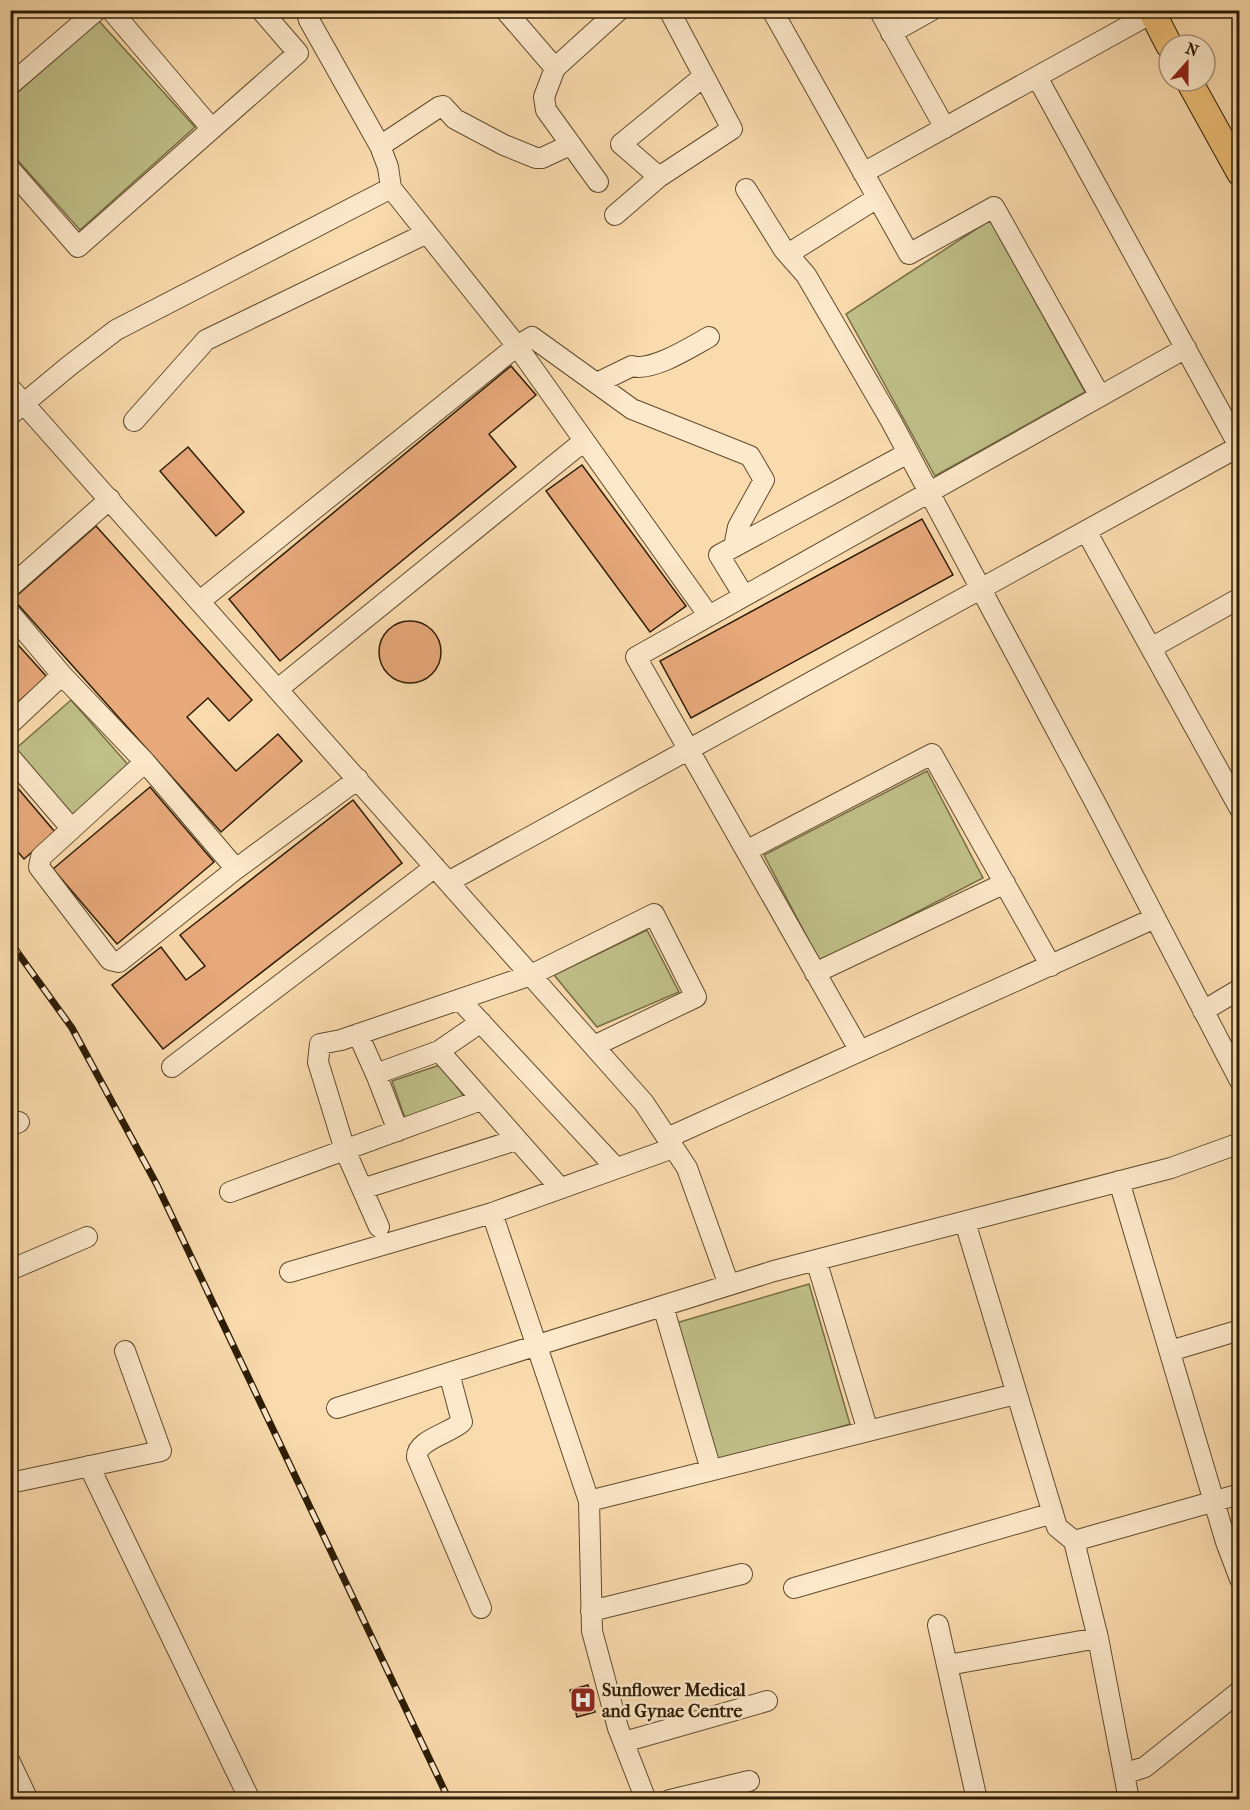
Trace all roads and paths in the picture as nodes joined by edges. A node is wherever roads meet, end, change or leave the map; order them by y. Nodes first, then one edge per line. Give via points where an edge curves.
1 (97, 10) edge
2 (111, 10) edge
3 (261, 10) edge
4 (306, 10) edge
5 (505, 10) edge
6 (619, 10) edge
7 (669, 10) edge
8 (772, 10) edge
9 (879, 10) edge
10 (932, 10) edge
11 (1151, 12) edge
12 (891, 33) junction
13 (1162, 33) edge
14 (555, 68) junction
15 (704, 76) junction
16 (1037, 77) junction
17 (10, 85) edge
18 (1196, 93) edge
19 (945, 128) junction
20 (212, 129) junction
21 (570, 145) junction
22 (380, 147) junction
23 (10, 169) edge
24 (863, 173) junction
25 (1239, 173) edge
26 (659, 177) junction
27 (598, 182) dead end
28 (391, 188) junction
29 (746, 189) dead end
30 (877, 198) junction
31 (615, 215) dead end
32 (427, 233) junction
33 (788, 254) junction
34 (709, 337) dead end
35 (517, 346) junction
36 (1186, 348) junction
37 (597, 383) junction
38 (1100, 396) junction
39 (15, 402) edge
40 (134, 421) dead end
41 (584, 441) junction
42 (1239, 446) edge
43 (908, 453) junction
44 (929, 492) junction
45 (110, 499) junction
46 (1086, 531) junction
47 (734, 547) junction
48 (10, 587) edge
49 (981, 589) junction
50 (744, 596) junction
51 (1239, 598) edge
52 (200, 601) junction
53 (10, 613) edge
54 (709, 616) junction
55 (1151, 648) junction
56 (62, 675) junction
57 (278, 688) junction
58 (10, 724) edge
59 (688, 750) junction
60 (10, 757) edge
61 (145, 762) junction
62 (358, 779) junction
63 (1239, 809) edge
64 (71, 828) junction
65 (746, 851) junction
66 (236, 869) junction
67 (442, 874) junction
68 (1005, 882) junction
69 (1155, 918) junction
70 (1051, 966) junction
71 (815, 972) junction
72 (531, 975) junction
73 (1239, 989) edge
74 (460, 1000) junction
75 (1203, 1011) junction
76 (482, 1022) junction
77 (358, 1034) junction
78 (594, 1046) junction
79 (439, 1052) junction
80 (860, 1052) junction
81 (171, 1067) dead end
82 (379, 1081) junction
83 (1239, 1081) edge
84 (481, 1100) junction
85 (398, 1131) junction
86 (516, 1140) junction
87 (670, 1143) junction
88 (1239, 1143) edge
89 (345, 1150) junction
90 (616, 1168) junction
91 (1119, 1181) junction
92 (560, 1188) junction
93 (362, 1189) junction
94 (230, 1192) dead end
95 (492, 1213) junction
96 (965, 1222) junction
97 (379, 1227) dead end
98 (87, 1236) dead end
99 (816, 1260) junction
100 (10, 1270) edge
101 (290, 1272) dead end
102 (729, 1285) junction
103 (663, 1306) junction
104 (1239, 1330) edge
105 (537, 1346) junction
106 (124, 1351) dead end
107 (1170, 1352) junction
108 (449, 1373) junction
109 (1016, 1394) junction
110 (337, 1408) dead end
111 (868, 1431) junction
112 (89, 1466) junction
113 (711, 1470) junction
114 (10, 1483) edge
115 (1239, 1494) edge
116 (589, 1501) junction
117 (1214, 1502) junction
118 (1053, 1513) junction
119 (1074, 1541) junction
120 (742, 1574) dead end
121 (1239, 1579) edge
122 (794, 1588) dead end
123 (482, 1608) dead end
124 (591, 1611) junction
125 (938, 1625) dead end
126 (1098, 1638) junction
127 (948, 1665) junction
128 (1239, 1691) edge
129 (767, 1701) dead end
130 (624, 1742) junction
131 (10, 1762) edge
132 (1124, 1774) junction
133 (749, 1781) dead end
134 (28, 1800) edge
135 (250, 1800) edge
136 (646, 1800) edge
137 (670, 1800) edge
138 (977, 1800) edge
139 (1129, 1800) edge

1 - 17 street
2 - 20 street
3 - 20 street via 298,53
4 - 22 street
5 - 14 street
6 - 14 street
7 - 15 street
8 - 24 street
9 - 12 street
10 - 12 street
11 - 13 main road
11 - 16 street
12 - 19 street
14 - 21 street via 544,104
15 - 26 street via 732,129
15 - 26 street via 621,144
16 - 19 street
16 - 36 street
18 - 25 main road
19 - 24 street
20 - 23 street via 78,247
21 - 22 street via 536,158 455,119 442,106
21 - 27 street
22 - 28 street
24 - 30 street
26 - 31 street
28 - 32 street
28 - 39 street via 116,330
29 - 33 street
30 - 33 street
30 - 38 street via 909,254 994,207
32 - 35 street
32 - 40 street via 206,340
33 - 43 street via 806,275
34 - 37 street via 670,358 639,368 632,366
35 - 37 street via 532,337
35 - 41 street
35 - 52 street
36 - 38 street
36 - 42 street
37 - 47 street via 632,409 750,456 764,480 738,527
38 - 44 street
39 - 45 street
41 - 54 street
41 - 57 street
42 - 46 street
43 - 44 street
43 - 47 street
44 - 49 street
44 - 50 street
45 - 48 street
45 - 52 street
46 - 49 street
46 - 55 street
47 - 50 street via 719,555
49 - 59 street
49 - 69 street
50 - 54 street
51 - 55 street
52 - 57 street
53 - 56 street
54 - 59 street via 636,657
55 - 63 street
56 - 58 street
56 - 61 street
57 - 62 street
59 - 65 street
59 - 67 street
60 - 64 street
61 - 64 street
61 - 66 street
62 - 66 street
62 - 67 street
64 - 66 street via 40,857 39,867 110,960 119,962
65 - 68 street via 932,754
65 - 71 street
67 - 72 street
67 - 81 street
68 - 70 street
68 - 71 street
69 - 70 street
69 - 75 street
70 - 80 street
71 - 80 street
72 - 74 street
72 - 78 street
72 - 78 street via 654,914 696,997
73 - 75 street
74 - 76 street
74 - 77 street
75 - 83 street
76 - 79 street
76 - 90 street
77 - 82 street
77 - 89 street via 320,1044 318,1062
78 - 87 street via 644,1103
79 - 82 street via 376,1074
79 - 84 street
80 - 87 street
82 - 85 street
84 - 85 street
84 - 86 street
85 - 89 street
86 - 92 street
86 - 93 street
87 - 90 street
87 - 102 street via 687,1168
88 - 91 street via 1171,1168
89 - 93 street
89 - 94 street
90 - 92 street
91 - 96 street
91 - 107 street
92 - 95 street
93 - 97 street
95 - 101 street
95 - 105 street
96 - 99 street
96 - 109 street
98 - 100 street
99 - 102 street
99 - 111 street
102 - 103 street
103 - 105 street
103 - 113 street
104 - 107 street
105 - 108 street
105 - 116 street
106 - 112 street via 161,1451
107 - 117 street
108 - 110 street
108 - 123 street via 462,1422 421,1445 417,1457
109 - 111 street
109 - 118 street
111 - 113 street
112 - 114 street
112 - 135 street
113 - 116 street
115 - 117 street
116 - 124 street
117 - 119 street
117 - 121 street
118 - 119 street via 1058,1527
118 - 122 street
119 - 126 street
120 - 124 street
124 - 130 street via 592,1631
125 - 127 street
126 - 127 street
126 - 132 street
127 - 138 street
128 - 132 street via 1144,1767
129 - 130 street
130 - 136 street
131 - 134 street
132 - 139 street
133 - 137 street

